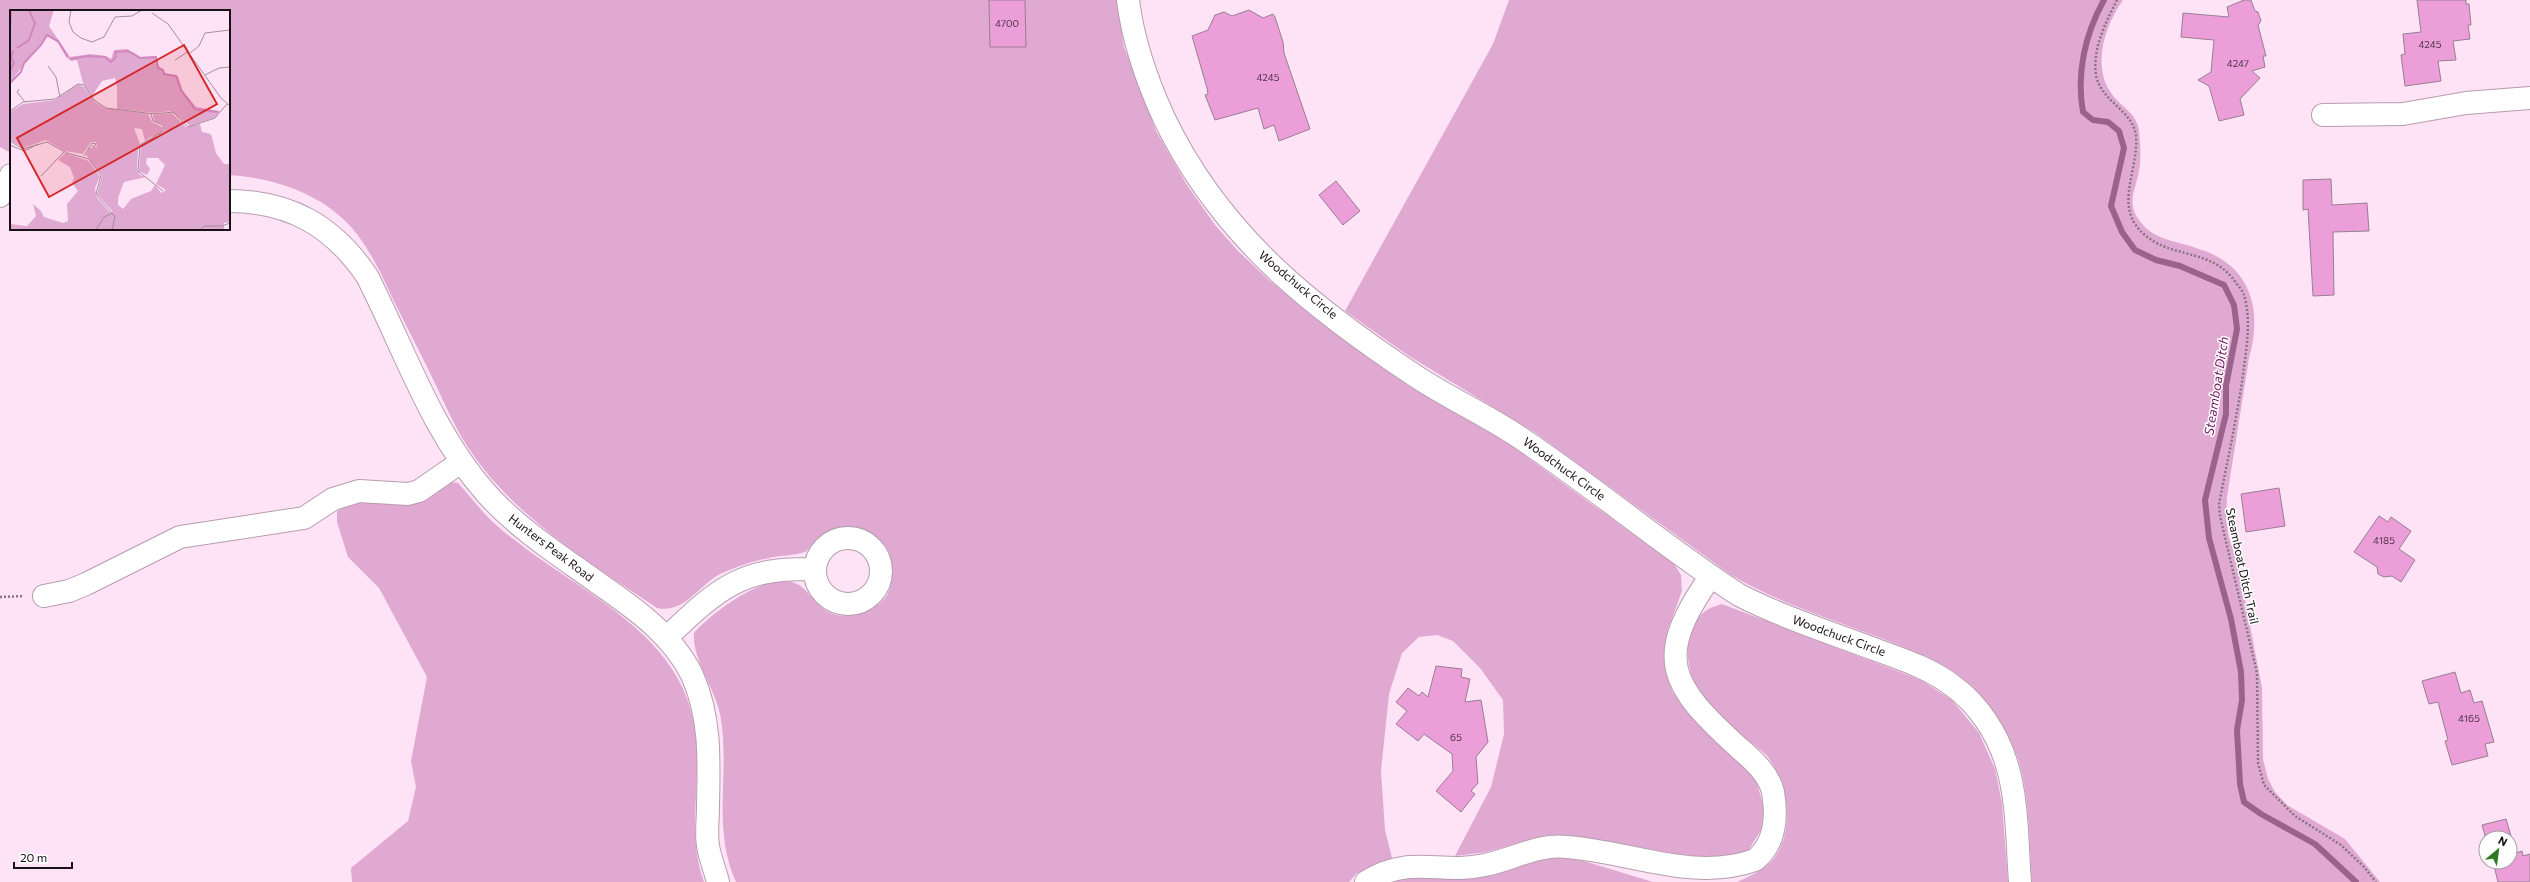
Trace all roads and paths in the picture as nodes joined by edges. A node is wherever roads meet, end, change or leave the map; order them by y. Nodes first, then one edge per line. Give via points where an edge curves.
1 (1128, 0) edge
2 (2117, 0) edge
3 (2530, 98) edge
4 (2323, 115) dead end
5 (0, 161) edge
6 (10, 167) edge
7 (10, 177) edge
8 (0, 197) edge
9 (230, 201) edge
10 (10, 202) edge
11 (461, 462) junction
12 (815, 569) dead end
13 (1710, 576) junction
14 (44, 596) dead end
15 (666, 638) junction
16 (718, 882) edge
17 (1366, 882) edge
18 (2020, 882) edge
19 (2376, 882) edge

1 - 13 street, Woodchuck Circle via 1139,54 1155,98 1183,155 1216,205 1264,259 1317,303 1388,356 1516,435
2 - 19 path, Steamboat Ditch Trail via 2102,33 2096,74 2102,90 2110,101 2131,119 2136,135 2136,154 2127,201 2132,221 2151,239 2214,261 2231,274 2244,294 2248,336 2239,408 2219,504 2257,673 2258,764 2264,785 2295,816 2341,845
3 - 4 street via 2466,103 2403,114
5 - 6 street
7 - 8 street
8 - 10 street
9 - 11 street, Hunters Peak Road via 277,206 304,217 332,235 354,258 367,276 427,400
11 - 14 street via 419,491 408,494 359,491 334,499 304,518 180,537 86,584 69,591
11 - 15 street, Hunters Peak Road via 509,516 538,540 637,610
12 - 15 street via 773,570 732,583 688,617
13 - 17 street via 1688,610 1677,636 1678,675 1685,692 1696,706 1750,758 1772,788 1776,809 1774,828 1760,856 1749,865 1728,875 1707,880 1691,880 1589,852 1553,846 1534,849 1484,866 1394,867
13 - 18 street, Woodchuck Circle via 1758,605 1926,669 1954,686 1967,698 1991,728 2006,762 2014,801
15 - 16 street, Hunters Peak Road via 691,673 707,721 708,846

